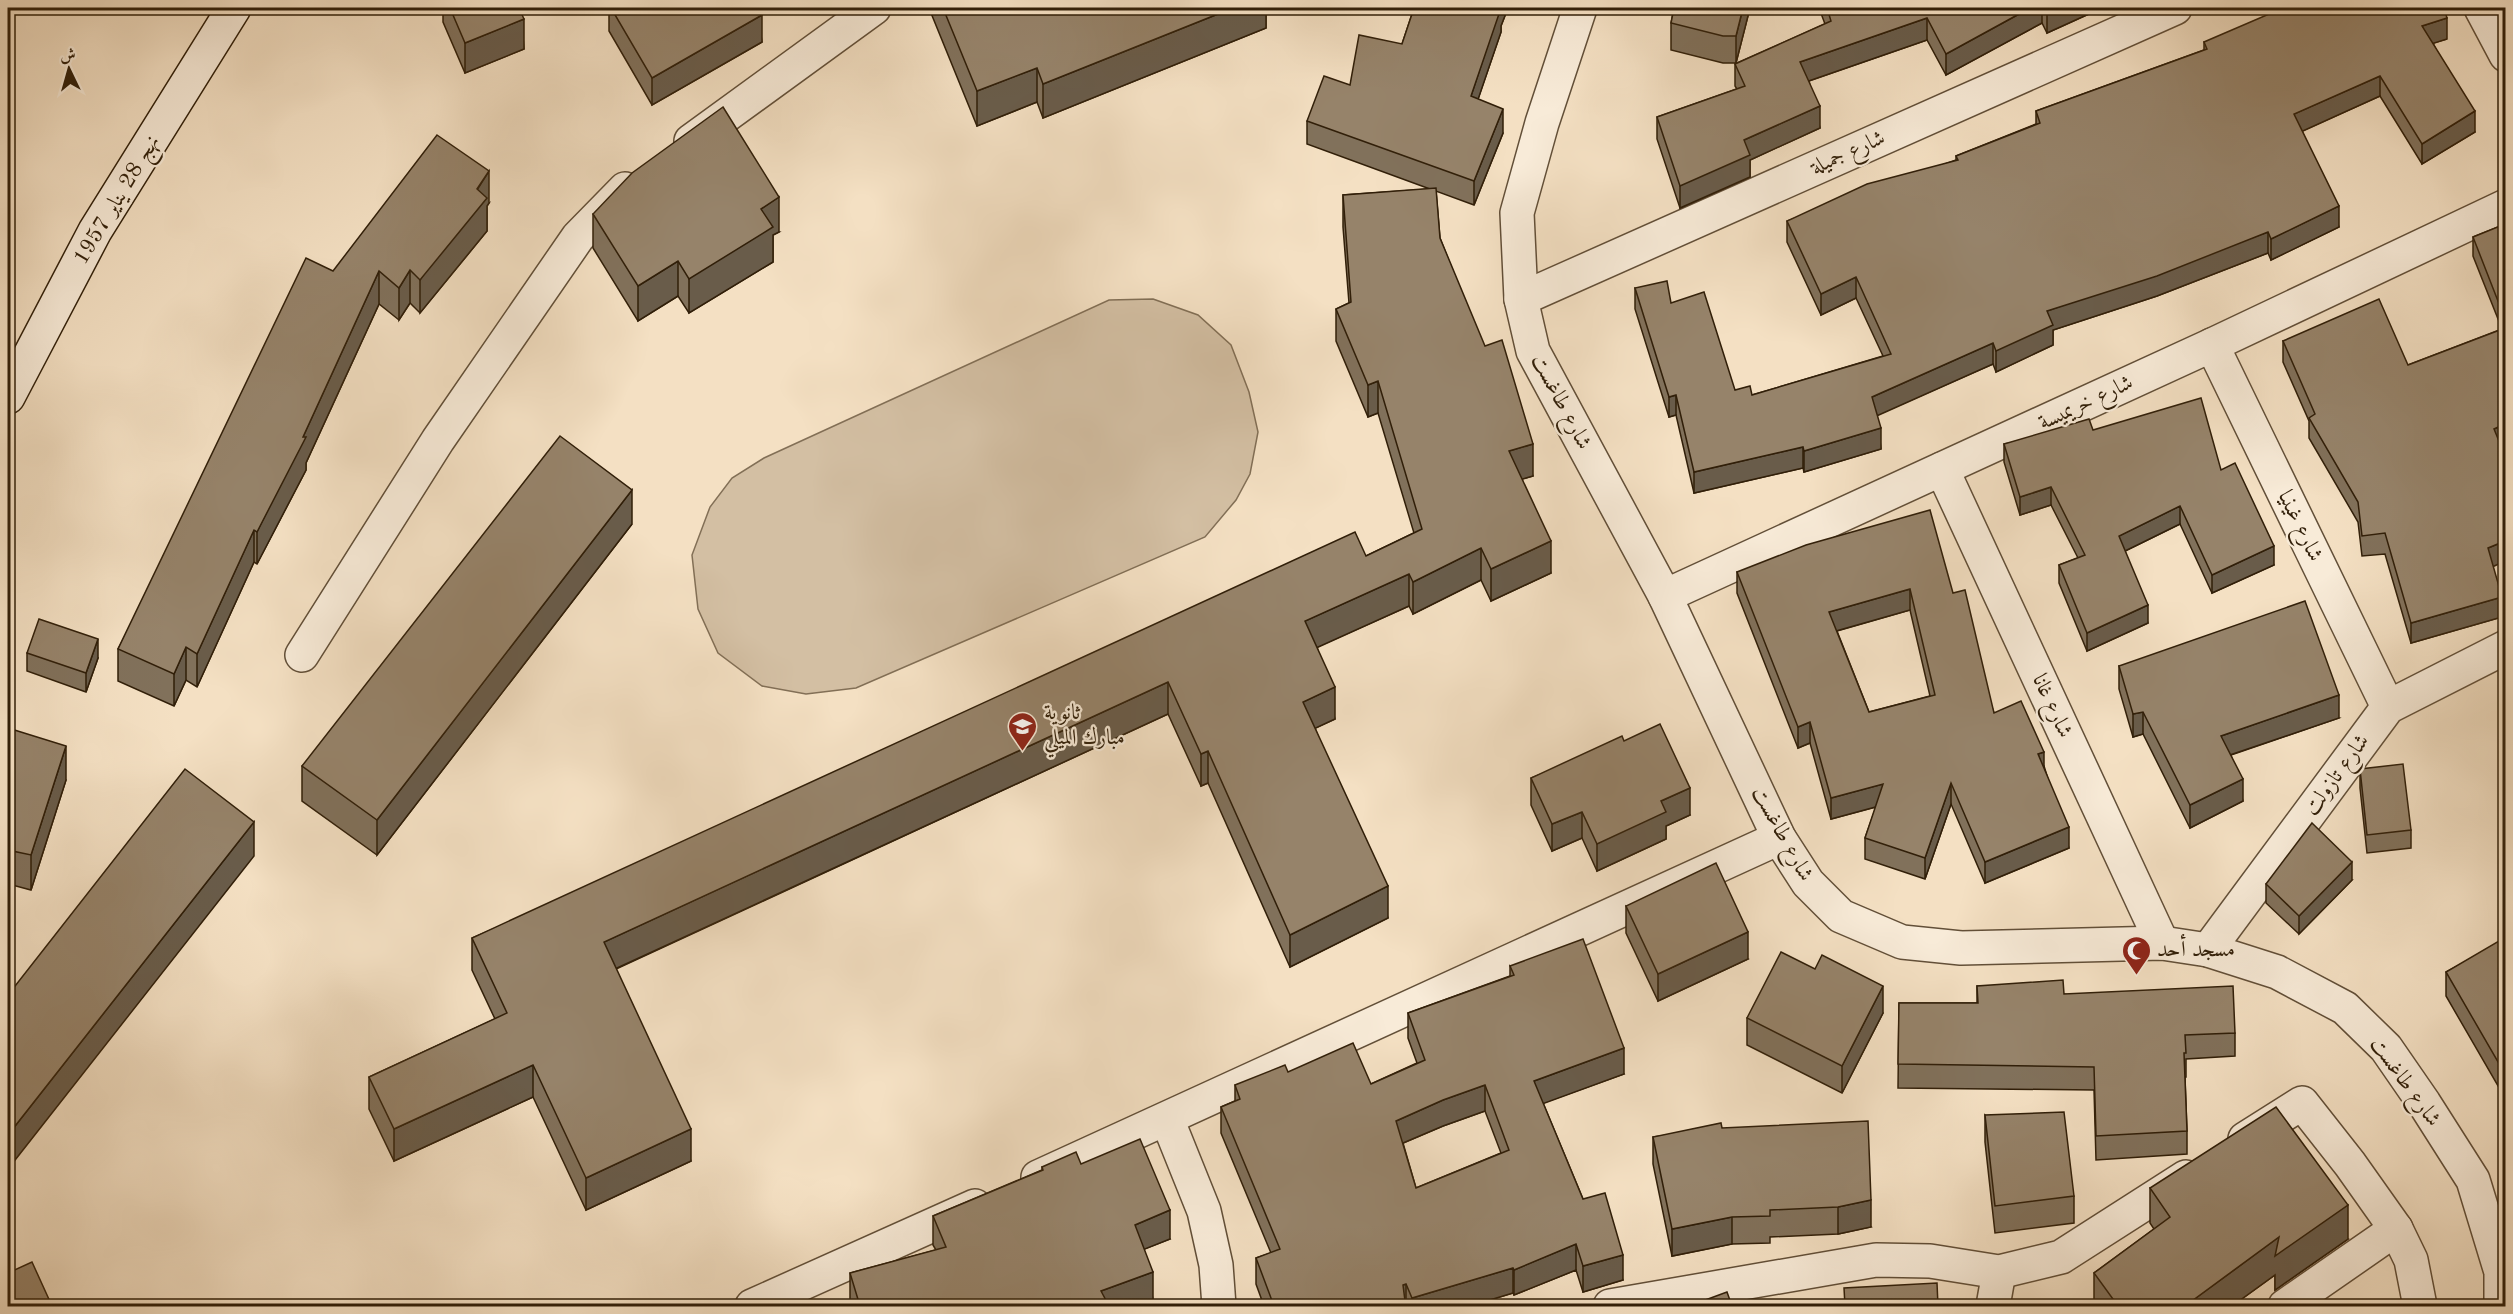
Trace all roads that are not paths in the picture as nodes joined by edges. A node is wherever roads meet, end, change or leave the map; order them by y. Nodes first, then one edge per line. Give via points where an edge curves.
1 (234, 8) edge
2 (874, 8) edge
3 (1580, 8) edge
4 (2175, 8) edge
5 (2481, 8) edge
6 (2505, 55) edge
7 (2505, 206) edge
8 (1521, 299) junction
9 (2212, 345) junction
10 (8, 397) edge
11 (1942, 469) junction
12 (1665, 596) junction
13 (2505, 647) edge
14 (302, 655) dead end
15 (2388, 707) junction
16 (1779, 838) junction
17 (2162, 943) junction
18 (2208, 950) junction
19 (1167, 1119) junction
20 (2396, 1229) junction
21 (1999, 1272) junction
22 (752, 1306) edge
23 (1219, 1306) edge
24 (1610, 1306) edge
25 (1993, 1306) edge
26 (2285, 1306) edge
27 (2420, 1306) edge
28 (2501, 1306) edge

1 - 10 street, نهج 28 يناير 1957 via 95,231
2 - 14 street via 620,193 579,237 438,440
3 - 8 street, شارع طاغست via 1517,213
4 - 8 street, شارع جميلة
5 - 6 street
7 - 9 street, شارع خريميسة
8 - 12 street, شارع طاغست via 1533,351
9 - 11 street, شارع خريميسة
9 - 15 street, شارع غينيا
11 - 12 street, شارع خريميسة
11 - 17 street, شارع غانا
12 - 16 street, شارع طاغست
13 - 15 street, شارع تازولت
15 - 18 street, شارع تازولت
16 - 17 street, شارع طاغست via 1808,883 1841,916 1902,942 1961,948
16 - 19 street
17 - 18 street, شارع طاغست
18 - 28 street, شارع طاغست via 2277,972 2345,1008 2386,1048 2473,1180 2501,1272
19 - 22 street
19 - 23 street via 1204,1211
20 - 21 street via 2302,1103 2061,1257
20 - 26 street
20 - 27 street via 2411,1260
21 - 24 street via 1930,1262 1876,1260
21 - 25 street

